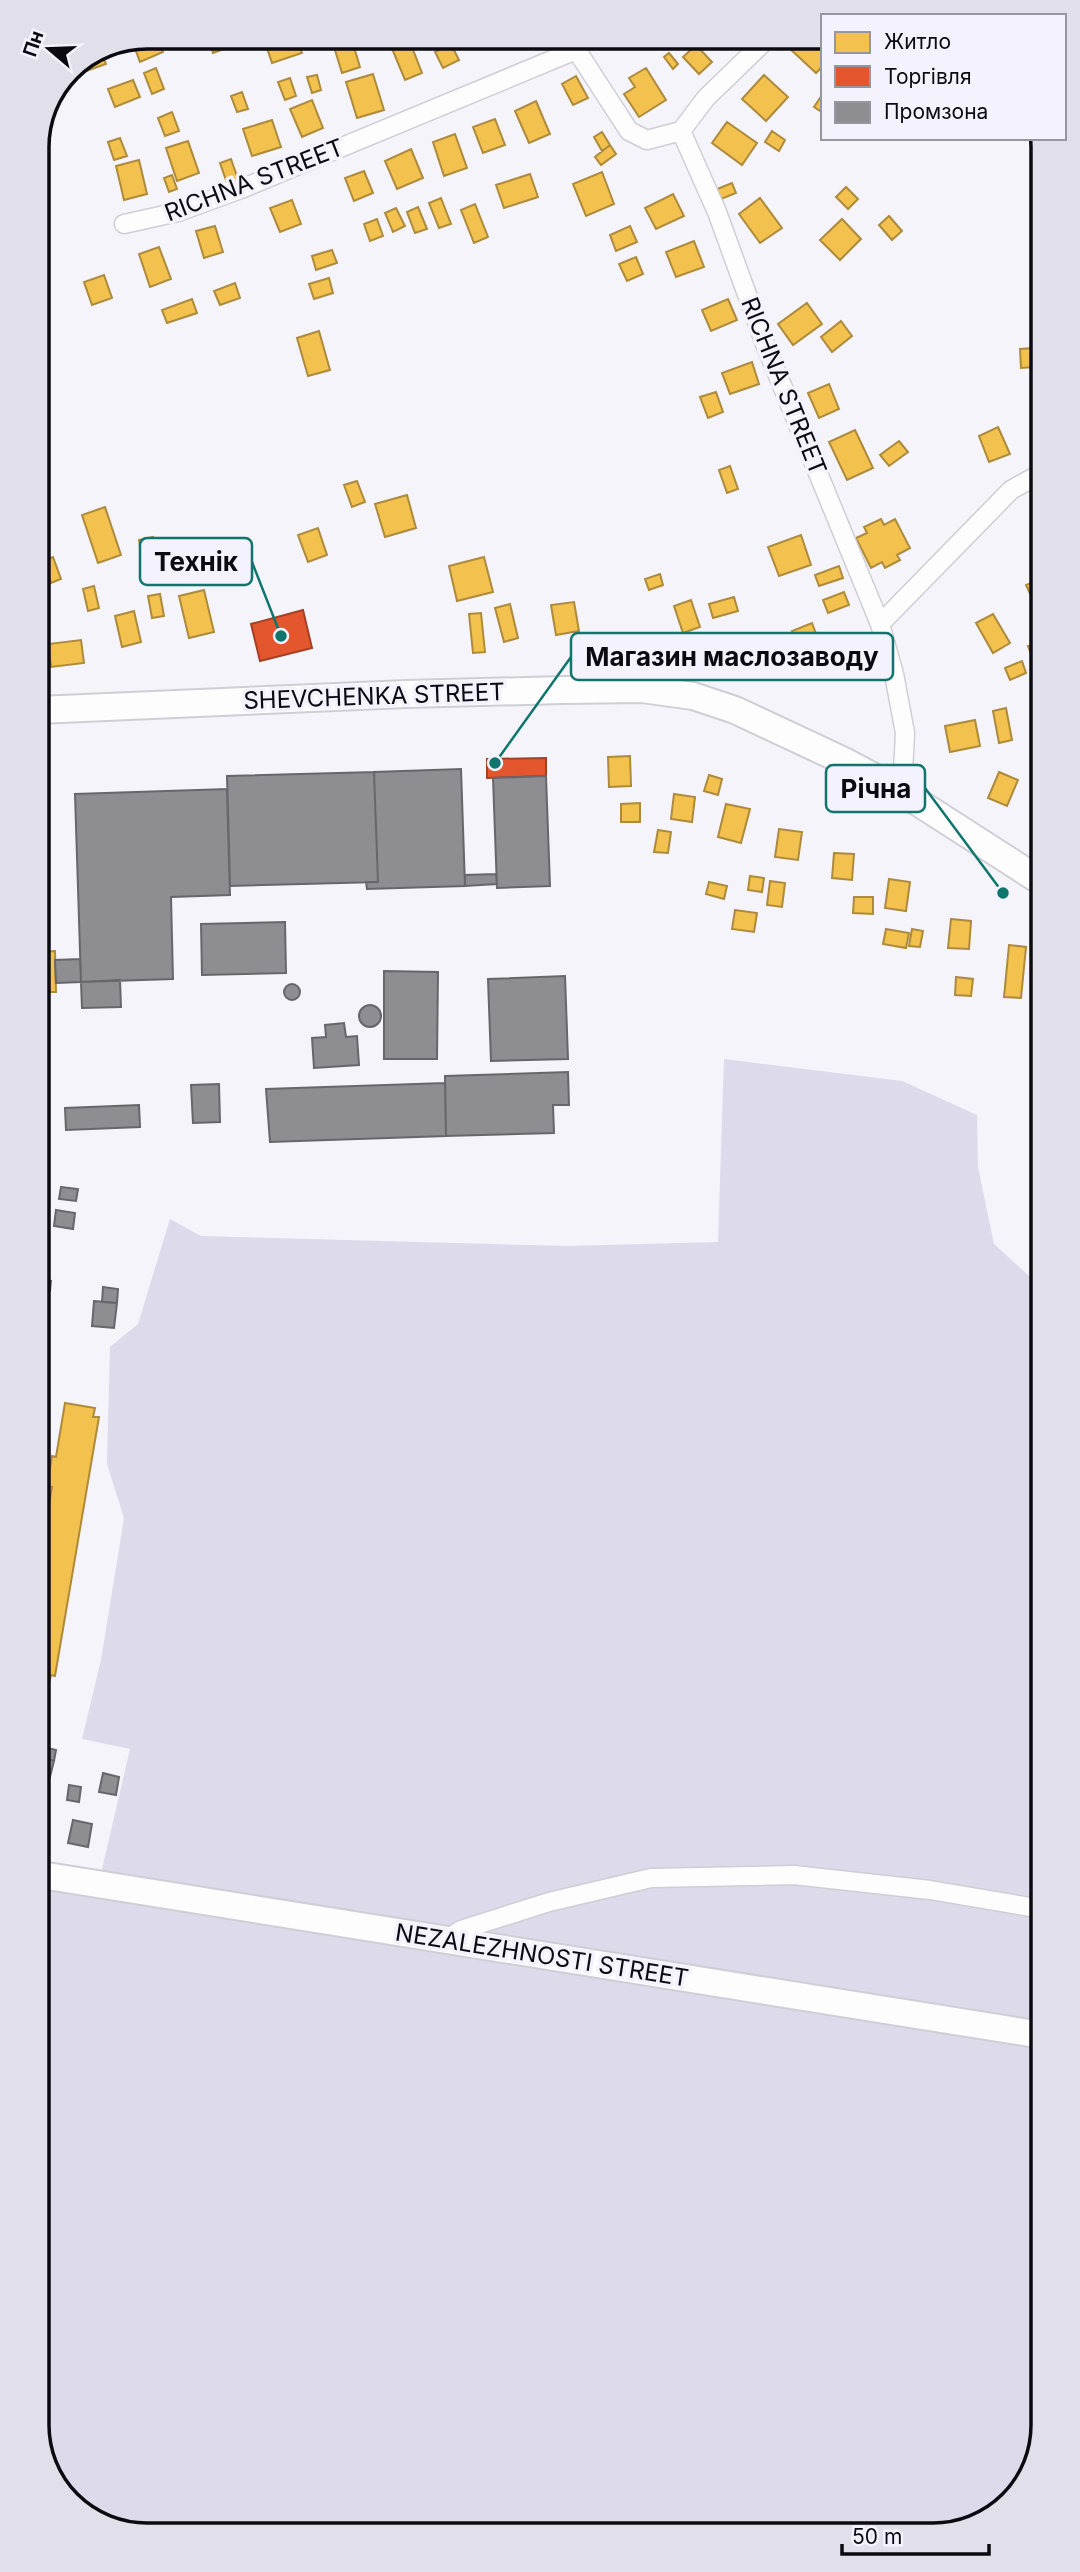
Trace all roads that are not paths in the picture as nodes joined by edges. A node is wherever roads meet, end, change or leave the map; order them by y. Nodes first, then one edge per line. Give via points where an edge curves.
1 (558, 49) edge
2 (576, 49) edge
3 (757, 49) edge
4 (681, 131) junction
5 (124, 224) dead end
6 (1031, 479) edge
7 (880, 624) junction
8 (49, 710) edge
9 (902, 792) junction
10 (1031, 874) edge
11 (49, 1876) edge
12 (1031, 1907) edge
13 (446, 1941) junction
14 (1031, 2033) edge

1 - 5 street, RICHNA STREET via 241,189 178,212
2 - 4 street, RICHNA STREET via 629,131 647,140
3 - 4 street via 706,98
4 - 7 street, RICHNA STREET
6 - 7 street via 1011,490
7 - 9 street, RICHNA STREET via 905,733
8 - 9 street, SHEVCHENKA STREET via 642,689 693,696 735,710
9 - 10 street, SHEVCHENKA STREET
11 - 13 street, NEZALEZHNOSTI STREET
12 - 13 street via 794,1875 651,1878 549,1902 461,1930
13 - 14 street, NEZALEZHNOSTI STREET

